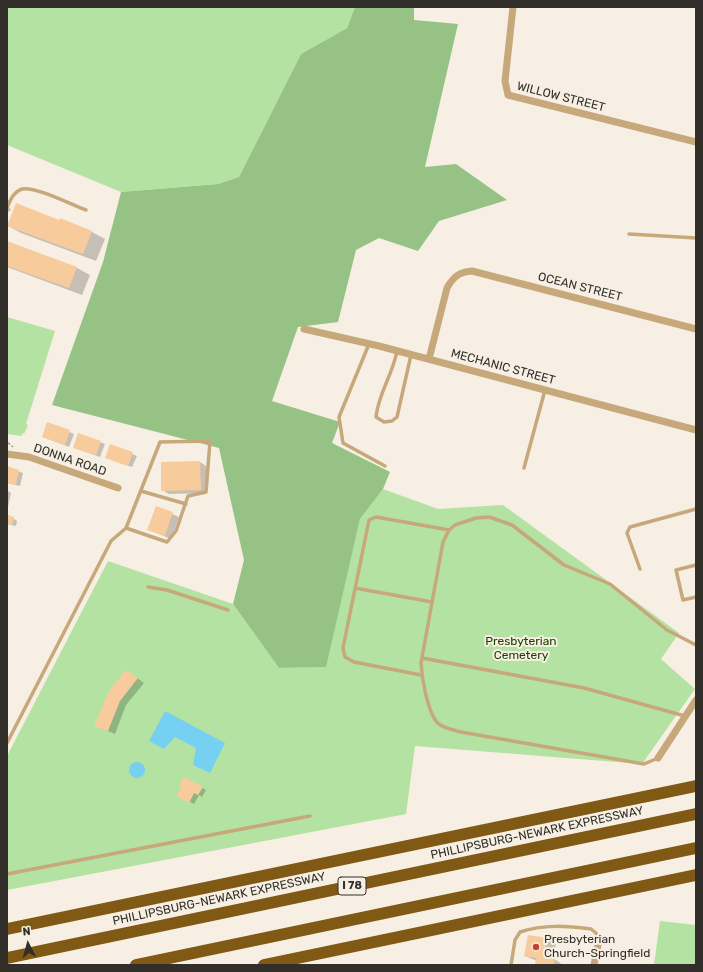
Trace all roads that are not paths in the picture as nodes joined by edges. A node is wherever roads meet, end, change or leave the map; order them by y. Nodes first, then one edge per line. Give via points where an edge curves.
1 (513, 7) edge
2 (696, 142) edge
3 (7, 208) edge
4 (86, 210) dead end
5 (629, 234) dead end
6 (696, 238) edge
7 (304, 329) dead end
8 (696, 329) edge
9 (369, 344) junction
10 (397, 351) junction
11 (411, 355) junction
12 (429, 359) junction
13 (545, 390) junction
14 (696, 430) edge
15 (10, 454) edge
16 (386, 466) dead end
17 (524, 468) dead end
18 (118, 488) dead end
19 (141, 491) junction
20 (186, 504) junction
21 (696, 509) edge
22 (126, 528) junction
23 (449, 530) junction
24 (696, 565) edge
25 (640, 569) dead end
26 (148, 587) dead end
27 (355, 588) junction
28 (696, 597) edge
29 (432, 602) junction
30 (228, 610) dead end
31 (696, 645) edge
32 (422, 658) junction
33 (421, 675) junction
34 (696, 700) edge
35 (685, 716) junction
36 (7, 742) edge
37 (658, 758) joint
38 (696, 786) edge
39 (696, 814) edge
40 (310, 816) dead end
41 (696, 848) edge
42 (7, 874) edge
43 (696, 875) edge
44 (7, 929) edge
45 (598, 945) joint
46 (7, 958) edge
47 (136, 965) edge
48 (264, 965) edge
49 (511, 965) edge
50 (594, 965) edge

1 - 2 street, WILLOW STREET via 505,81 508,95
3 - 4 lane via 13,195 21,190 35,190
5 - 6 lane
7 - 9 street, MECHANIC STREET
8 - 12 street, OCEAN STREET via 472,271 459,274 447,288
9 - 10 street, MECHANIC STREET
9 - 16 lane via 339,417 343,443
10 - 11 street, MECHANIC STREET
10 - 11 lane via 394,367 377,406 376,417 384,422 397,417
11 - 12 street, MECHANIC STREET
12 - 13 street, MECHANIC STREET
13 - 14 street, MECHANIC STREET
13 - 17 lane
15 - 18 street, DONNA ROAD via 29,457
19 - 20 lane
19 - 20 lane via 160,442 210,441 206,492 188,496
19 - 22 lane
20 - 22 lane via 176,531 167,542
21 - 25 lane via 630,527 627,533
22 - 36 lane via 111,541
23 - 27 lane via 372,518 368,523
23 - 29 lane via 444,542
23 - 31 lane via 455,525 476,518 489,517 512,525 564,566 610,584 667,630
24 - 28 lane via 676,570 683,600
26 - 30 lane via 167,590
27 - 29 lane
27 - 33 lane via 343,648 345,656 354,662
29 - 32 lane
32 - 33 lane
32 - 35 lane via 584,688
33 - 37 lane via 436,721 443,726 461,732 644,764
34 - 35 street
35 - 37 street
38 - 44 highway, PHILLIPSBURG-NEWARK EXPRESSWAY / I 78
39 - 46 highway, PHILLIPSBURG-NEWARK EXPRESSWAY / I 78
40 - 42 lane
41 - 47 highway
43 - 48 highway
45 - 49 lane via 596,932 591,929 548,926 520,932 515,940
45 - 50 street

